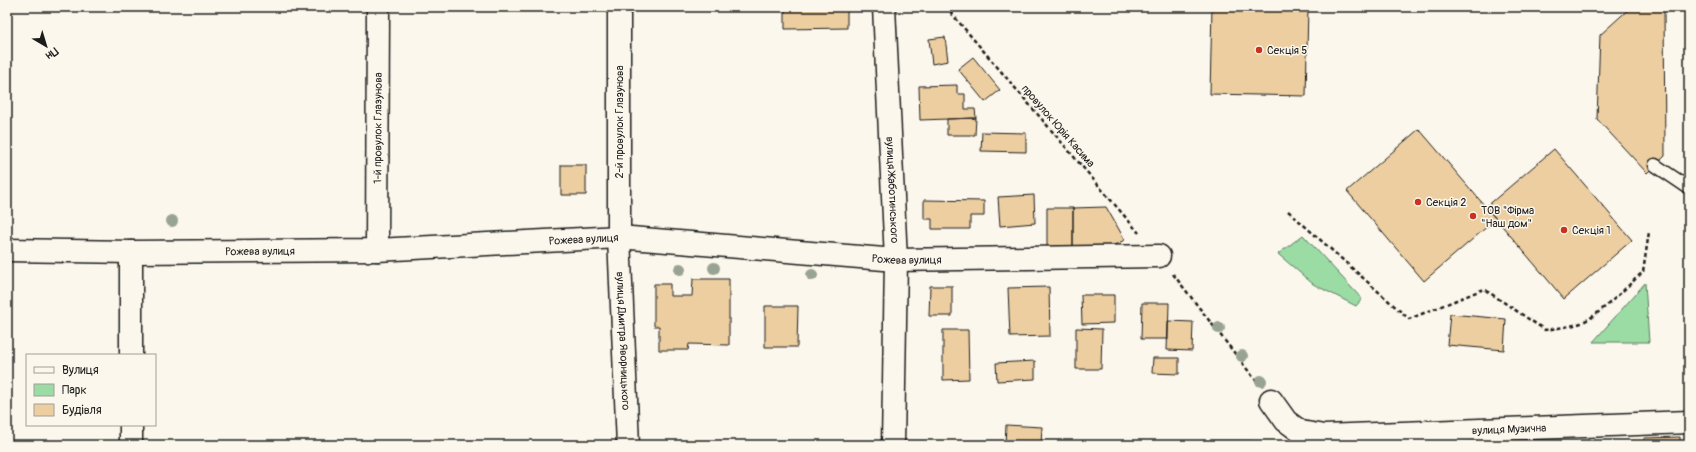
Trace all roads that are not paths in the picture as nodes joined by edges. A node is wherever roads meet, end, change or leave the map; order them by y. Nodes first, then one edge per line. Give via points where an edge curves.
1 (378, 7) edge
2 (619, 7) edge
3 (884, 7) edge
4 (1655, 165) dead end
5 (1689, 188) edge
6 (619, 237) junction
7 (7, 250) edge
8 (377, 250) junction
9 (131, 252) junction
10 (1159, 256) road end
11 (896, 260) junction
12 (131, 354) edge
13 (1271, 400) road end
14 (1689, 422) edge
15 (131, 426) edge
16 (130, 445) edge
17 (628, 445) edge
18 (893, 445) edge

1 - 8 street, 1-й провулок Глазунова
2 - 6 street, 2-й провулок Глазунова
3 - 11 street, вулиця Жаботинського
4 - 5 lane
6 - 8 street, Рожева вулиця
6 - 11 street, Рожева вулиця
6 - 17 street, вулиця Дмитра Яворницького
7 - 9 street, Рожева вулиця
8 - 9 street, Рожева вулиця
9 - 12 street
10 - 11 street, Рожева вулиця
11 - 18 street, вулиця Жаботинського
13 - 14 street, вулиця Музична via 1286,421 1301,432 1324,436
15 - 16 street

